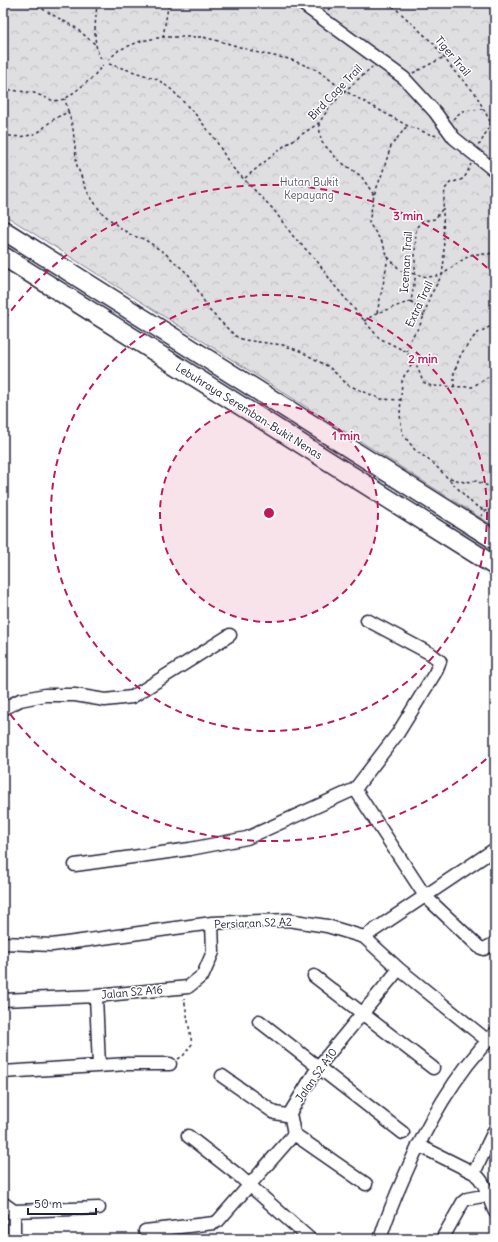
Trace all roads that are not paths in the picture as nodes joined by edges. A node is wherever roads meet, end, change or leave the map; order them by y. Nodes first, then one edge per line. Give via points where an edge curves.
1 (301, 3) edge
2 (495, 171) edge
3 (3, 230) edge
4 (3, 256) edge
5 (495, 540) edge
6 (495, 566) edge
7 (367, 620) dead end
8 (230, 635) dead end
9 (3, 709) edge
10 (356, 789) junction
11 (495, 849) edge
12 (75, 865) dead end
13 (425, 896) junction
14 (212, 924) junction
15 (364, 937) junction
16 (3, 943) edge
17 (495, 944) edge
18 (399, 969) junction
19 (314, 976) dead end
20 (96, 996) junction
21 (3, 1000) edge
22 (363, 1013) junction
23 (259, 1021) dead end
24 (491, 1037) edge
25 (170, 1064) road end
26 (99, 1066) junction
27 (318, 1068) junction
28 (433, 1068) dead end
29 (3, 1072) edge
30 (222, 1076) dead end
31 (290, 1113) junction
32 (495, 1129) edge
33 (403, 1133) dead end
34 (294, 1134) junction
35 (188, 1136) dead end
36 (418, 1145) junction
37 (474, 1173) junction
38 (366, 1184) dead end
39 (249, 1185) junction
40 (488, 1195) junction
41 (3, 1203) edge
42 (99, 1208) dead end
43 (14, 1211) junction
44 (495, 1212) edge
45 (145, 1231) dead end
46 (14, 1239) edge
47 (310, 1239) edge
48 (380, 1239) edge
49 (442, 1239) edge

1 - 2 street via 404,78 435,112 454,138
3 - 5 highway, Lebuhraya Seremban-Bukit Nenas
4 - 6 highway, Lebuhraya Seremban-Bukit Nenas
7 - 10 street via 440,661 398,733
8 - 9 street via 132,697 105,700 44,695 20,700
10 - 12 street via 247,838 190,849
10 - 13 street
11 - 13 street
13 - 15 street
13 - 17 street via 479,947 484,949
14 - 15 street, Persiaran S2 A2 via 288,920 327,926
14 - 16 street, Persiaran S2 A2 via 52,945
14 - 20 street, Jalan S2 A16 via 213,952 204,975 188,987
15 - 18 street, Persiaran S2 A2
18 - 22 street, Jalan S2 A10
18 - 24 street, Persiaran S2 A2
19 - 22 street
20 - 21 street, Jalan S2 A16
20 - 26 street
22 - 27 street, Jalan S2 A10
22 - 28 street
23 - 27 street
24 - 36 street via 451,1087
25 - 26 street
26 - 29 street
27 - 31 street, Jalan S2 A10
27 - 33 street
30 - 31 street via 275,1113
31 - 34 street, Jalan S2 A10
32 - 37 street
34 - 38 street
34 - 39 street
35 - 39 street
36 - 37 street
36 - 48 street via 386,1218
37 - 40 street via 480,1178
39 - 45 street via 214,1224
39 - 47 street
40 - 44 street
40 - 49 street via 463,1202
41 - 43 street
42 - 43 street
43 - 46 street

